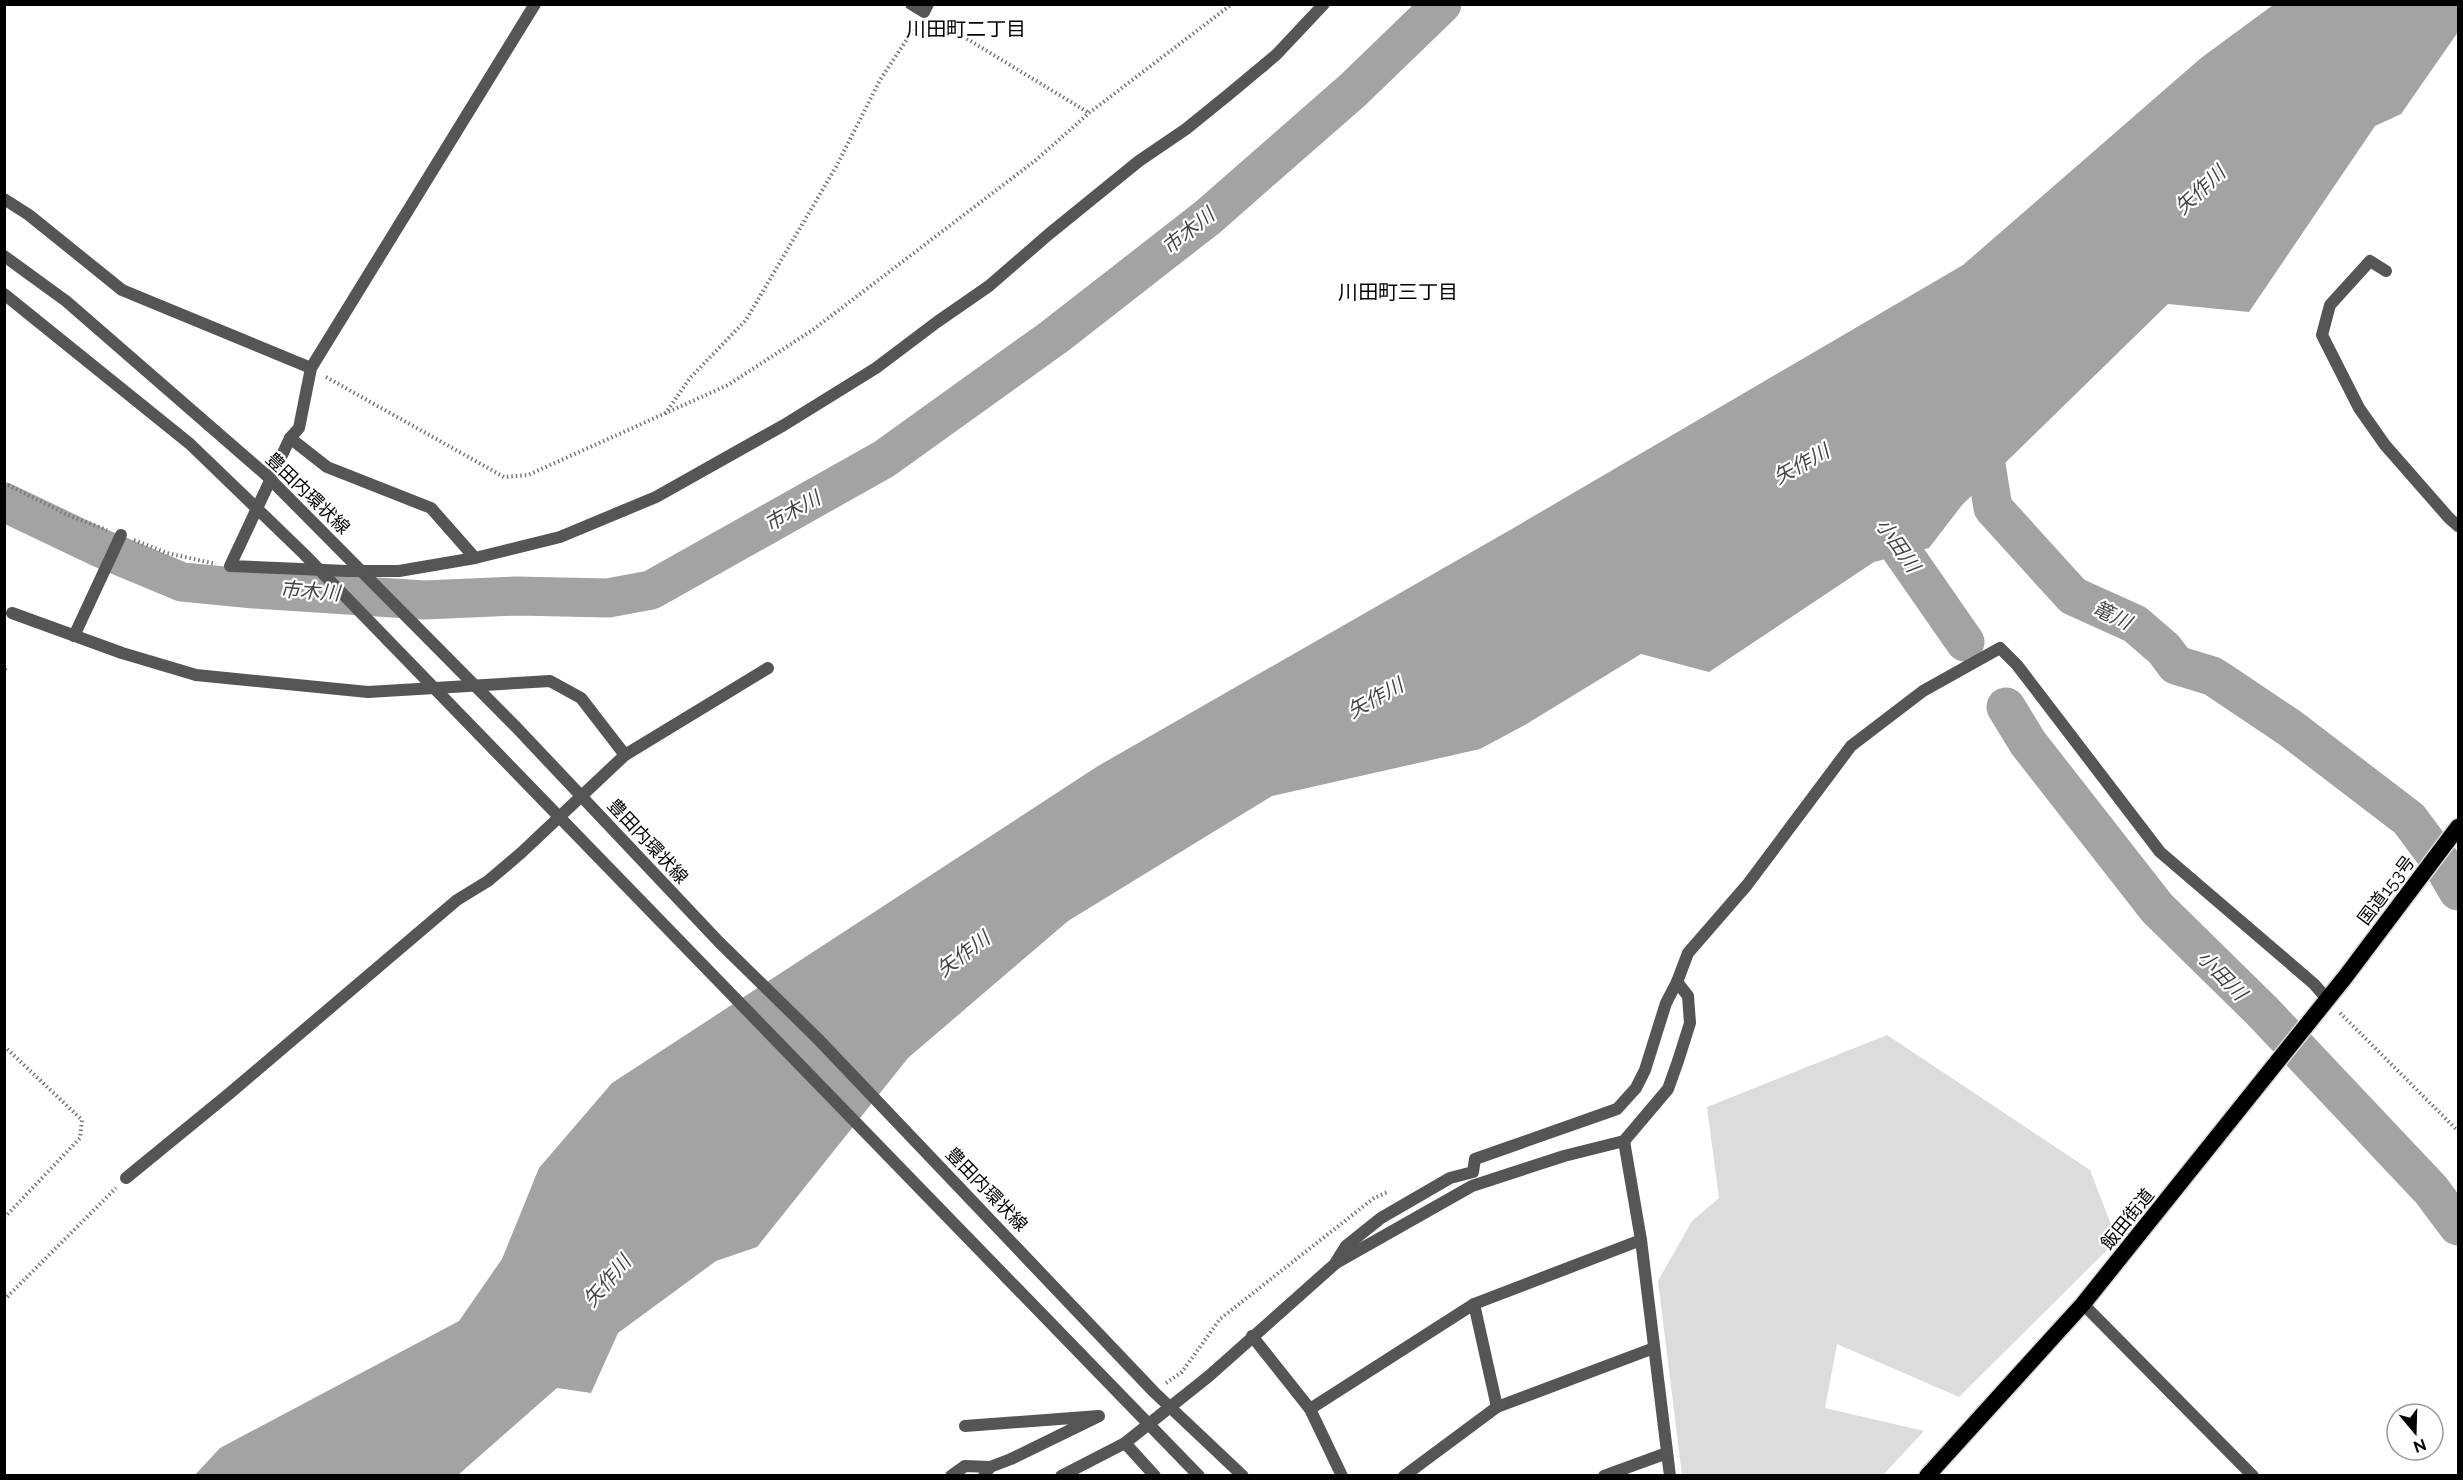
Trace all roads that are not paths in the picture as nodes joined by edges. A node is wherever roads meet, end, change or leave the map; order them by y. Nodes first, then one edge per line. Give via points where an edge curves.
1 (535, 4) edge
2 (911, 4) edge
3 (1324, 4) edge
4 (926, 8) edge
5 (4, 199) edge
6 (4, 256) edge
7 (2386, 271) dead end
8 (4, 294) edge
9 (310, 368) junction
10 (290, 438) junction
11 (2458, 526) edge
12 (121, 535) dead end
13 (475, 558) junction
14 (12, 613) dead end
15 (74, 636) junction
16 (768, 668) dead end
17 (625, 755) junction
18 (2458, 827) edge
19 (2346, 976) joint
20 (1677, 982) junction
21 (2327, 999) junction
22 (1624, 1141) junction
23 (126, 1178) road end
24 (1641, 1240) junction
25 (1336, 1263) junction
26 (1474, 1304) junction
27 (2083, 1304) junction
28 (1252, 1336) junction
29 (1654, 1348) junction
30 (1497, 1407) junction
31 (1310, 1409) junction
32 (965, 1426) dead end
33 (1125, 1443) junction
34 (1667, 1453) junction
35 (987, 1471) edge
36 (951, 1476) edge
37 (1061, 1476) edge
38 (1155, 1476) edge
39 (1199, 1476) edge
40 (1243, 1476) edge
41 (1342, 1476) edge
42 (1404, 1476) edge
43 (1604, 1476) edge
44 (1670, 1476) edge
45 (1927, 1476) edge
46 (2253, 1476) edge

1 - 9 street
2 - 4 street
3 - 13 street via 1276,55 1186,129 1139,161 989,286 876,368 656,497 560,537
5 - 9 street via 56,235 122,290
6 - 40 street, 豊田内環状線, bridge via 66,301 265,474 516,727 1154,1392
7 - 11 street via 2370,261 2330,305 2322,335 2359,408 2385,445
8 - 39 street, bridge via 190,444 304,554
9 - 10 street via 299,428
10 - 13 street via 327,467 431,508
10 - 13 street via 230,566 399,571
12 - 15 street
14 - 15 street
15 - 17 street via 196,675 345,690 550,681 581,698
16 - 17 street
17 - 23 street via 488,881 458,900
18 - 19 highway, 国道153号
19 - 21 highway, 飯田街道
20 - 21 street via 1688,953 1747,885 1851,746 1923,692 2000,648 2160,852
20 - 22 street via 1688,996 1690,1023 1678,1061 1668,1089
20 - 25 street via 1666,1003 1645,1070 1636,1088 1617,1109 1475,1159 1473,1172 1450,1178 1381,1218 1346,1246
21 - 27 highway, 飯田街道
22 - 24 street
22 - 25 street via 1472,1186
24 - 26 street
24 - 29 street
25 - 28 street
26 - 30 street
26 - 31 street
27 - 45 highway, 飯田街道
27 - 46 street
28 - 31 street
28 - 33 street
29 - 30 street
29 - 34 street
30 - 42 street
31 - 41 street
32 - 35 street via 1099,1416
33 - 37 street
33 - 38 street
34 - 43 street
34 - 44 street
35 - 36 street via 964,1466

